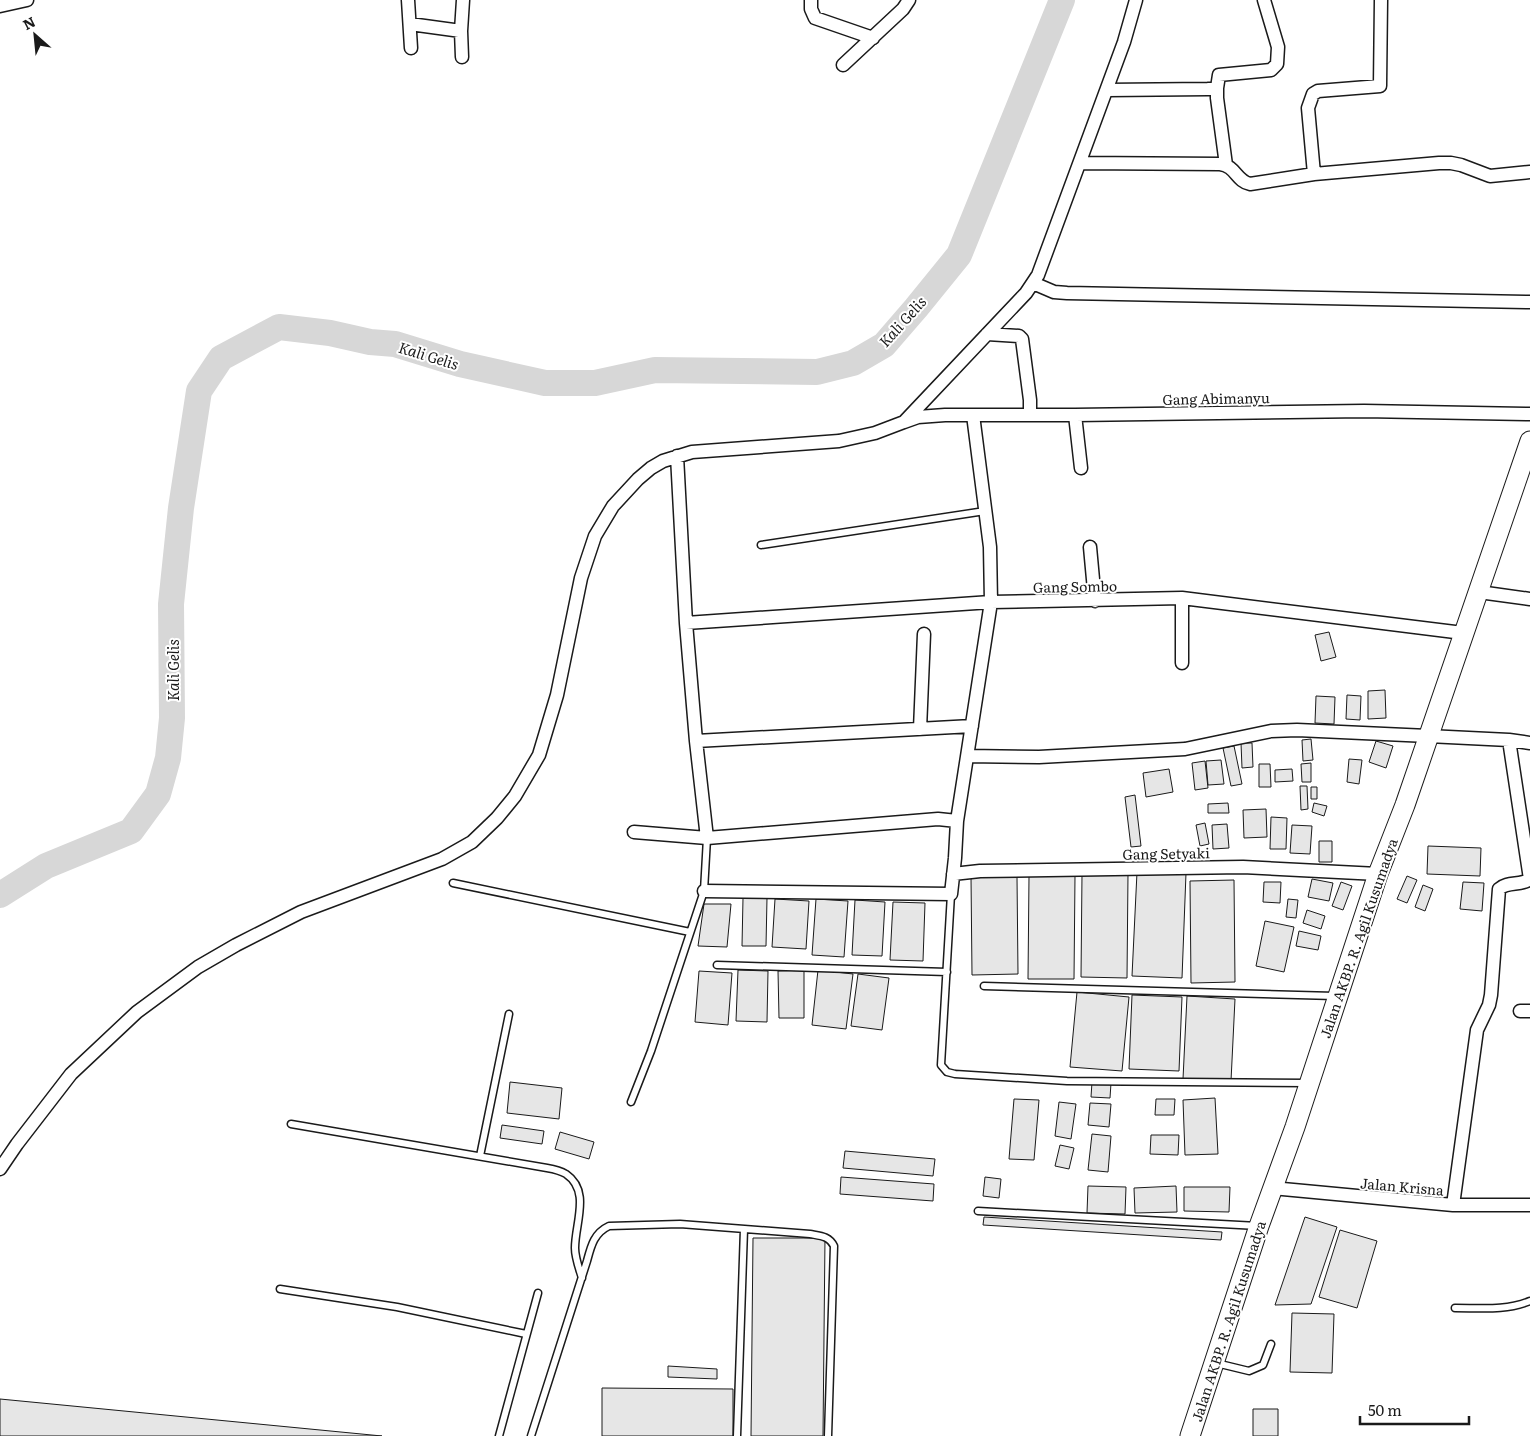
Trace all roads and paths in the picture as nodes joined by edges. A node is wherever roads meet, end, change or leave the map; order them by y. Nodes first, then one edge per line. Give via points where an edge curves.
1 (27, 0) edge
2 (408, 0) edge
3 (463, 0) edge
4 (811, 0) edge
5 (909, 0) edge
6 (1136, 0) edge
7 (1264, 0) edge
8 (1381, 0) edge
9 (0, 6) edge
10 (410, 24) junction
11 (461, 31) junction
12 (873, 38) junction
13 (411, 48) dead end
14 (462, 57) dead end
15 (844, 65) dead end
16 (1217, 88) junction
17 (1107, 90) junction
18 (1080, 163) junction
19 (1226, 165) junction
20 (1530, 172) edge
21 (1314, 174) junction
22 (1033, 283) junction
23 (1530, 302) edge
24 (987, 334) junction
25 (1530, 414) edge
26 (973, 415) junction
27 (1030, 415) junction
28 (1075, 415) junction
29 (904, 422) junction
30 (1530, 441) edge
31 (678, 456) junction
32 (1081, 468) dead end
33 (985, 510) junction
34 (761, 544) dead end
35 (1090, 548) dead end
36 (1479, 592) junction
37 (1182, 598) junction
38 (1530, 599) edge
39 (1095, 601) junction
40 (991, 602) junction
41 (686, 622) junction
42 (1463, 633) junction
43 (924, 634) dead end
44 (1182, 663) dead end
45 (972, 726) junction
46 (920, 729) junction
47 (1428, 736) junction
48 (1509, 740) junction
49 (696, 741) junction
50 (1530, 742) edge
51 (967, 756) junction
52 (957, 821) junction
53 (634, 832) dead end
54 (707, 838) junction
55 (954, 874) junction
56 (1378, 874) junction
57 (454, 882) dead end
58 (704, 891) junction
59 (950, 894) junction
60 (690, 932) junction
61 (717, 965) dead end
62 (947, 972) junction
63 (984, 986) dead end
64 (1337, 996) junction
65 (509, 1014) dead end
66 (1309, 1083) junction
67 (631, 1102) dead end
68 (292, 1124) dead end
69 (480, 1156) junction
70 (0, 1169) edge
71 (1272, 1188) junction
72 (1453, 1205) junction
73 (1530, 1206) edge
74 (978, 1211) dead end
75 (1259, 1226) junction
76 (744, 1229) junction
77 (582, 1278) junction
78 (280, 1289) dead end
79 (538, 1293) dead end
80 (1530, 1301) edge
81 (1455, 1308) dead end
82 (526, 1334) junction
83 (1271, 1344) dead end
84 (1214, 1362) junction
85 (499, 1436) edge
86 (531, 1436) edge
87 (738, 1436) edge
88 (828, 1436) edge
89 (1190, 1436) edge

1 - 9 street
2 - 10 street
3 - 11 street
4 - 12 street via 810,9 815,18
5 - 12 street
6 - 17 street
7 - 16 street via 1278,47 1277,64 1271,70 1218,75
8 - 21 street via 1380,86 1313,94 1308,108
10 - 11 street
10 - 13 street
11 - 14 street
12 - 15 street
16 - 17 street
16 - 19 street
17 - 18 street
18 - 19 street
18 - 22 street via 1042,267
19 - 21 street via 1250,184
20 - 21 street via 1490,176 1461,165 1439,163
22 - 23 street via 1067,294
22 - 24 street
24 - 27 street via 1019,336 1022,339
24 - 29 street
25 - 28 street, Gang Abimanyu via 1364,411
26 - 27 street, Gang Abimanyu
26 - 29 street, Gang Abimanyu via 932,416
26 - 33 street
27 - 28 street, Gang Abimanyu
28 - 32 street
29 - 31 street, Gang Abimanyu via 875,433 838,441 709,450
30 - 36 main road, Jalan AKBP. R. Agil Kusumadya
31 - 41 street
31 - 70 street, Gang Abimanyu via 657,465 638,479 613,506 595,536 581,578 557,695 539,755 498,818 472,842 442,859 301,912 198,967 137,1012 71,1074
33 - 34 lane
33 - 40 street via 990,547
35 - 39 street
36 - 38 street
36 - 42 main road, Jalan AKBP. R. Agil Kusumadya
37 - 39 street, Gang Sombo
37 - 42 street, Gang Sombo
37 - 44 street
39 - 40 street, Gang Sombo
40 - 41 street, Gang Sombo
40 - 45 street
41 - 49 street
42 - 47 main road, Jalan AKBP. R. Agil Kusumadya
43 - 46 street
45 - 46 street
45 - 51 street
46 - 49 street
47 - 48 street
47 - 51 street via 1271,731 1185,749
47 - 56 main road, Jalan AKBP. R. Agil Kusumadya
48 - 50 street
48 - 72 street via 1530,879 1499,889 1491,995 1477,1030
49 - 54 street
51 - 52 street
52 - 54 street via 938,819
52 - 55 street
53 - 54 street
54 - 58 lane
55 - 56 street, Gang Setyaki via 1197,867
55 - 59 street
56 - 64 main road, Jalan AKBP. R. Agil Kusumadya
57 - 60 lane
58 - 59 street
58 - 60 lane
59 - 62 lane
60 - 67 lane
61 - 62 lane
62 - 66 lane via 941,1065 947,1072 1067,1081
63 - 64 lane
64 - 66 main road, Jalan AKBP. R. Agil Kusumadya
65 - 69 lane
66 - 71 main road, Jalan AKBP. R. Agil Kusumadya
68 - 69 lane
69 - 77 lane via 565,1173 575,1184 581,1201 575,1249
71 - 72 street, Jalan Krisna
71 - 75 main road, Jalan AKBP. R. Agil Kusumadya
72 - 73 street, Jalan Krisna
74 - 75 lane
75 - 84 main road, Jalan AKBP. R. Agil Kusumadya
76 - 77 lane via 680,1224 609,1226 597,1235 591,1246
76 - 87 lane
76 - 88 lane via 810,1234 832,1241
77 - 86 lane
78 - 82 lane via 397,1307
79 - 82 lane
80 - 81 lane via 1502,1308
82 - 85 lane
83 - 84 lane via 1263,1364 1249,1371
84 - 89 main road, Jalan AKBP. R. Agil Kusumadya

